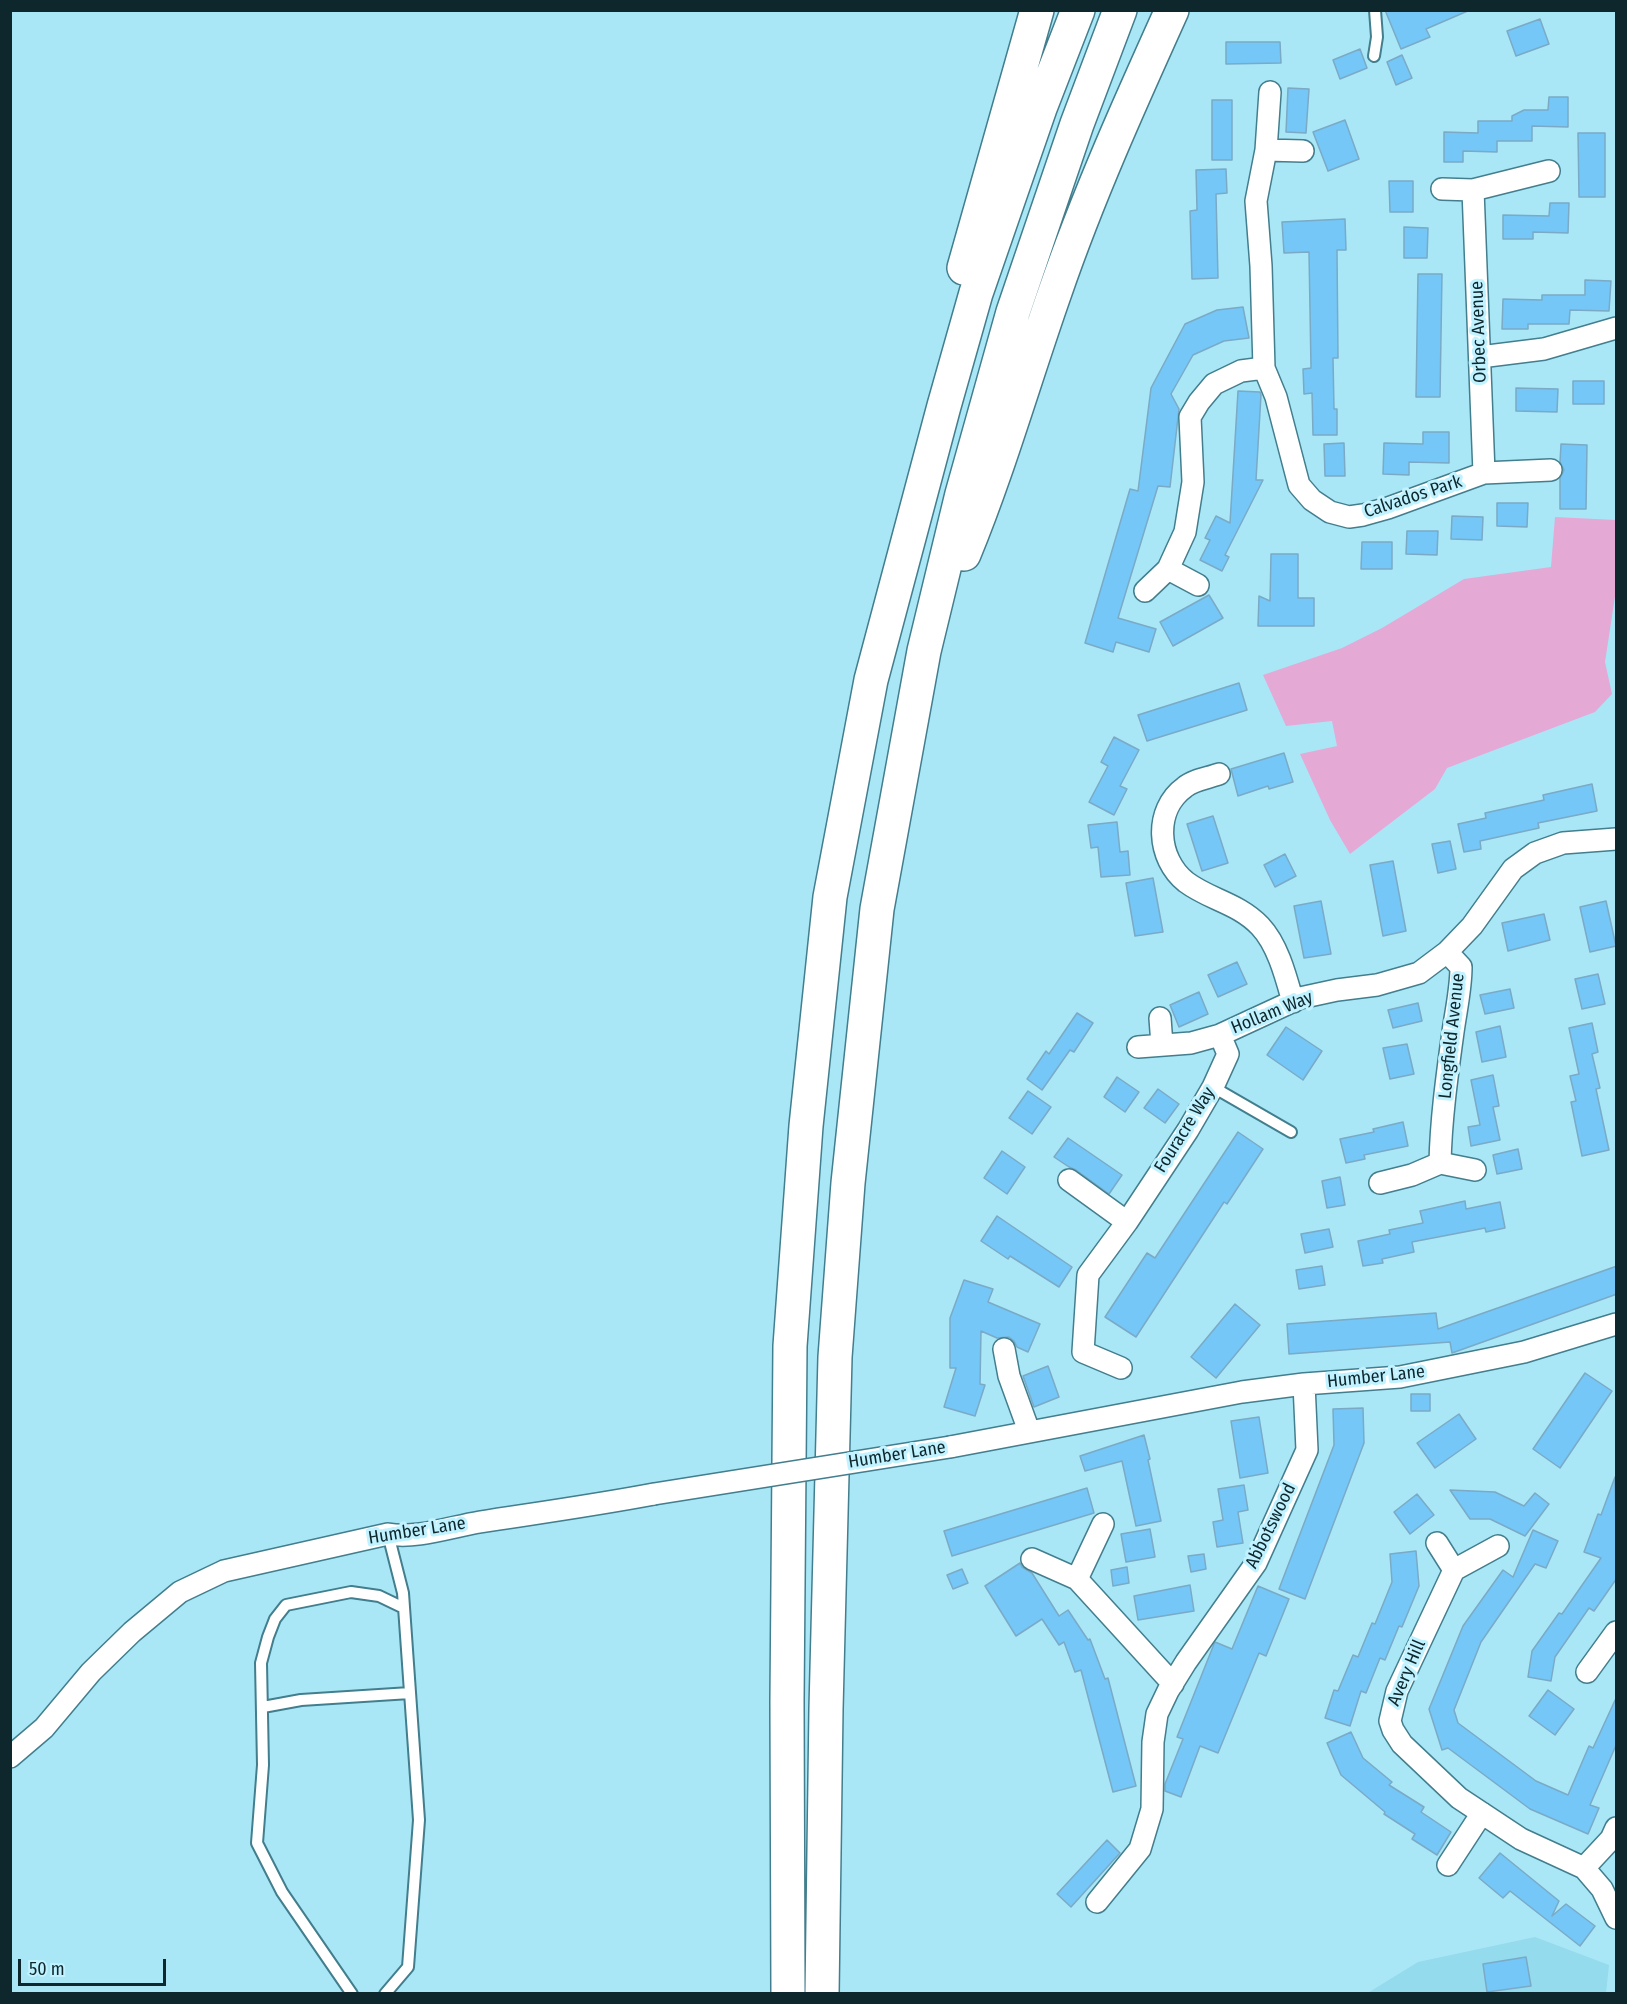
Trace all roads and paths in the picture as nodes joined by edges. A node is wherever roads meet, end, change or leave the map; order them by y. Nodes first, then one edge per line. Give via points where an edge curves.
1 (1038, 10) edge
2 (1078, 10) edge
3 (1120, 10) edge
4 (1172, 10) edge
5 (1375, 10) edge
6 (1374, 56) dead end
7 (1270, 92) dead end
8 (1266, 150) junction
9 (1303, 151) dead end
10 (1549, 171) dead end
11 (1442, 189) dead end
12 (1473, 190) junction
13 (1617, 328) edge
14 (1480, 357) junction
15 (1264, 369) junction
16 (944, 406) junction
17 (1551, 470) dead end
18 (1484, 473) junction
19 (1168, 569) junction
20 (1198, 585) dead end
21 (1145, 591) dead end
22 (924, 651) junction
23 (1219, 774) dead end
24 (1617, 839) edge
25 (1447, 952) junction
26 (1293, 1002) junction
27 (1160, 1018) dead end
28 (1220, 1035) junction
29 (1162, 1045) junction
30 (1138, 1047) dead end
31 (1212, 1087) junction
32 (1291, 1132) dead end
33 (1440, 1163) junction
34 (1475, 1170) dead end
35 (1069, 1180) dead end
36 (1380, 1183) dead end
37 (1127, 1222) junction
38 (1617, 1324) edge
39 (1004, 1349) dead end
40 (1121, 1368) dead end
41 (1304, 1384) junction
42 (1029, 1431) junction
43 (1103, 1524) dead end
44 (388, 1534) junction
45 (1437, 1543) dead end
46 (1498, 1545) dead end
47 (1032, 1559) dead end
48 (1454, 1570) junction
49 (1077, 1579) junction
50 (404, 1608) junction
51 (1617, 1632) edge
52 (1610, 1654) edge
53 (1587, 1672) dead end
54 (1173, 1684) junction
55 (410, 1693) junction
56 (263, 1707) junction
57 (10, 1757) edge
58 (1482, 1813) junction
59 (1617, 1828) edge
60 (1448, 1865) dead end
61 (1584, 1868) junction
62 (1097, 1902) dead end
63 (1617, 1918) edge
64 (352, 1994) edge
65 (385, 1994) edge
66 (788, 1994) edge
67 (822, 1994) edge

1 - 16 highway via 956,298
2 - 16 highway via 976,293
3 - 22 highway via 1069,146 1004,344
4 - 22 highway via 1096,183 1055,290 987,497
5 - 6 lane
7 - 8 street, Calvados Park
8 - 9 street
8 - 15 street, Calvados Park via 1256,201
10 - 12 street
11 - 12 street
12 - 14 street, Orbec Avenue
13 - 14 street via 1544,349
14 - 18 street, Orbec Avenue
15 - 18 street, Calvados Park via 1276,397 1299,485 1330,512 1364,516
15 - 19 street via 1240,371 1214,384 1190,417 1193,482 1185,532
16 - 66 highway via 871,680 830,897 806,1126 790,1346
17 - 18 street, Calvados Park
19 - 20 street
19 - 21 street
22 - 67 highway via 877,909 847,1194 835,1358
23 - 26 street via 1185,786 1173,799 1164,816 1161,837 1167,857 1187,883 1249,914 1263,929
24 - 25 street, Longfield Avenue via 1563,843 1535,853 1513,869 1472,926
25 - 26 street, Hollam Way via 1419,973
25 - 33 street, Longfield Avenue via 1461,967 1461,985
26 - 28 street, Hollam Way
27 - 29 street
28 - 29 street, Hollam Way
28 - 31 street, Fouracre Way via 1228,1054
29 - 30 street, Hollam Way
31 - 32 lane
31 - 37 street, Fouracre Way
33 - 34 street
33 - 36 street via 1412,1176
35 - 37 street
37 - 40 street, Fouracre Way via 1088,1275 1083,1352
38 - 41 street, Humber Lane via 1524,1352 1400,1377
39 - 42 street via 1009,1376
41 - 42 street, Humber Lane
41 - 54 street, Abbotswood via 1307,1450 1256,1563
42 - 44 street, Humber Lane, bridge via 602,1504 402,1536
43 - 49 street
44 - 50 lane
44 - 57 street, Humber Lane via 224,1571 180,1592 132,1632 91,1672 44,1728
45 - 48 street
46 - 48 street
47 - 49 street
48 - 58 street, Avery Hill via 1396,1690 1390,1721 1402,1744 1459,1798
49 - 54 street
50 - 55 lane
50 - 56 lane via 379,1596 351,1592 286,1605 275,1619 261,1663
51 - 52 street
52 - 53 street
54 - 62 street, Abbotswood via 1158,1714 1153,1743 1152,1809 1140,1849
55 - 56 lane via 301,1700
55 - 65 lane via 419,1820 408,1967
56 - 64 lane via 257,1843 282,1892
58 - 60 street
58 - 61 street, Avery Hill via 1521,1839
59 - 61 street
61 - 63 street, Avery Hill via 1602,1889

